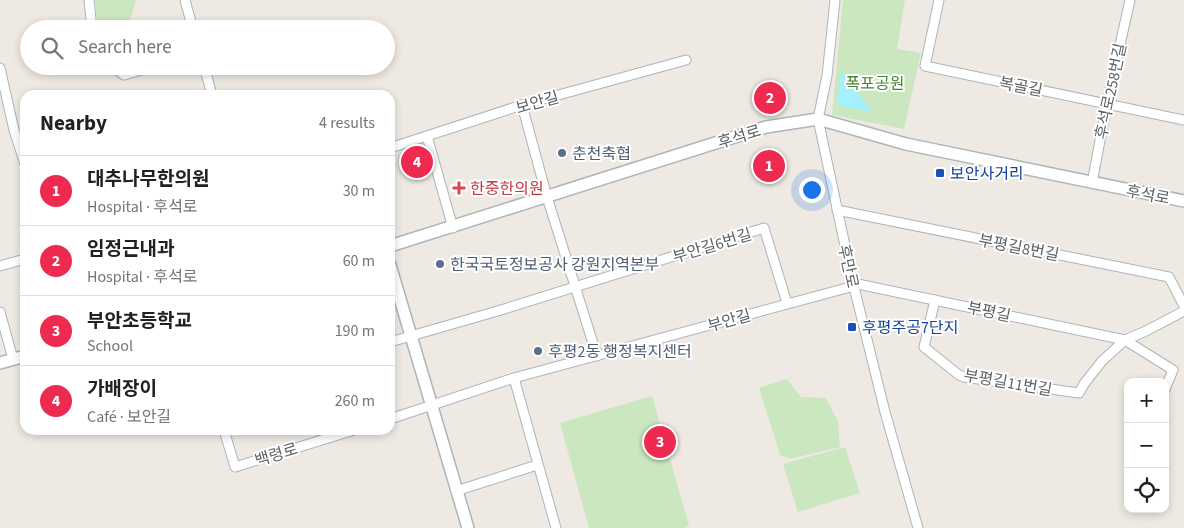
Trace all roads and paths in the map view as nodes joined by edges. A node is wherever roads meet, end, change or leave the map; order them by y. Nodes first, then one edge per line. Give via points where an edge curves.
1 (89, 0) edge
2 (185, 0) edge
3 (835, 0) edge
4 (939, 0) edge
5 (1130, 0) edge
6 (91, 20) edge
7 (191, 20) edge
8 (686, 60) dead end
9 (0, 68) edge
10 (206, 75) edge
11 (211, 90) edge
12 (1107, 103) junction
13 (522, 105) junction
14 (818, 119) junction
15 (1184, 120) edge
16 (427, 136) junction
17 (395, 146) edge
18 (20, 149) edge
19 (1092, 183) junction
20 (547, 196) junction
21 (1184, 201) edge
22 (837, 210) junction
23 (453, 228) junction
24 (395, 245) edge
25 (20, 260) edge
26 (0, 266) edge
27 (395, 282) edge
28 (853, 285) junction
29 (576, 287) junction
30 (935, 300) junction
31 (787, 303) junction
32 (1184, 306) edge
33 (1184, 311) edge
34 (0, 312) edge
35 (411, 335) junction
36 (395, 340) edge
37 (1125, 340) junction
38 (597, 356) junction
39 (20, 357) edge
40 (13, 359) junction
41 (0, 363) edge
42 (514, 378) junction
43 (1169, 380) edge
44 (431, 406) junction
45 (395, 417) edge
46 (225, 435) edge
47 (338, 435) edge
48 (538, 465) junction
49 (456, 491) junction
50 (468, 528) edge
51 (556, 528) edge
52 (918, 528) edge

1 - 6 street
2 - 7 street
3 - 14 street, 후만로
4 - 12 street, 복골길 via 925,66
5 - 12 street, 후석로258번길
8 - 13 street, 보안길
9 - 18 street
10 - 11 street
12 - 15 street, 복골길
12 - 19 street, 후석로258번길
13 - 16 street, 보안길
13 - 20 street
14 - 19 street, 후석로 via 906,144
14 - 20 street, 후석로 via 766,127
14 - 22 street, 후만로
16 - 17 street, 보안길
16 - 23 street
19 - 21 street, 후석로
20 - 23 street, 후석로
20 - 29 street
22 - 28 street, 후만로
22 - 32 street, 부평길8번길 via 1169,277
23 - 24 street, 후석로
25 - 26 street
27 - 35 street
28 - 30 street, 부평길
28 - 31 street, 부안길
28 - 52 street, 후만로
29 - 31 street, 부안길6번길 via 764,228
29 - 35 street, 부안길6번길
29 - 38 street
30 - 37 street, 부평길
30 - 37 street, 부평길11번길 via 924,348 964,377 1079,393 1102,361
31 - 38 street, 부안길
33 - 37 street
34 - 40 street
35 - 36 street
35 - 44 street
37 - 43 street, 부평길 via 1173,370
38 - 42 street, 부안길
39 - 40 street
40 - 41 street
42 - 44 street, 부안길
42 - 48 street
44 - 45 street
44 - 49 street
46 - 47 street, 백령로 via 235,467
48 - 49 street
48 - 51 street
49 - 50 street

